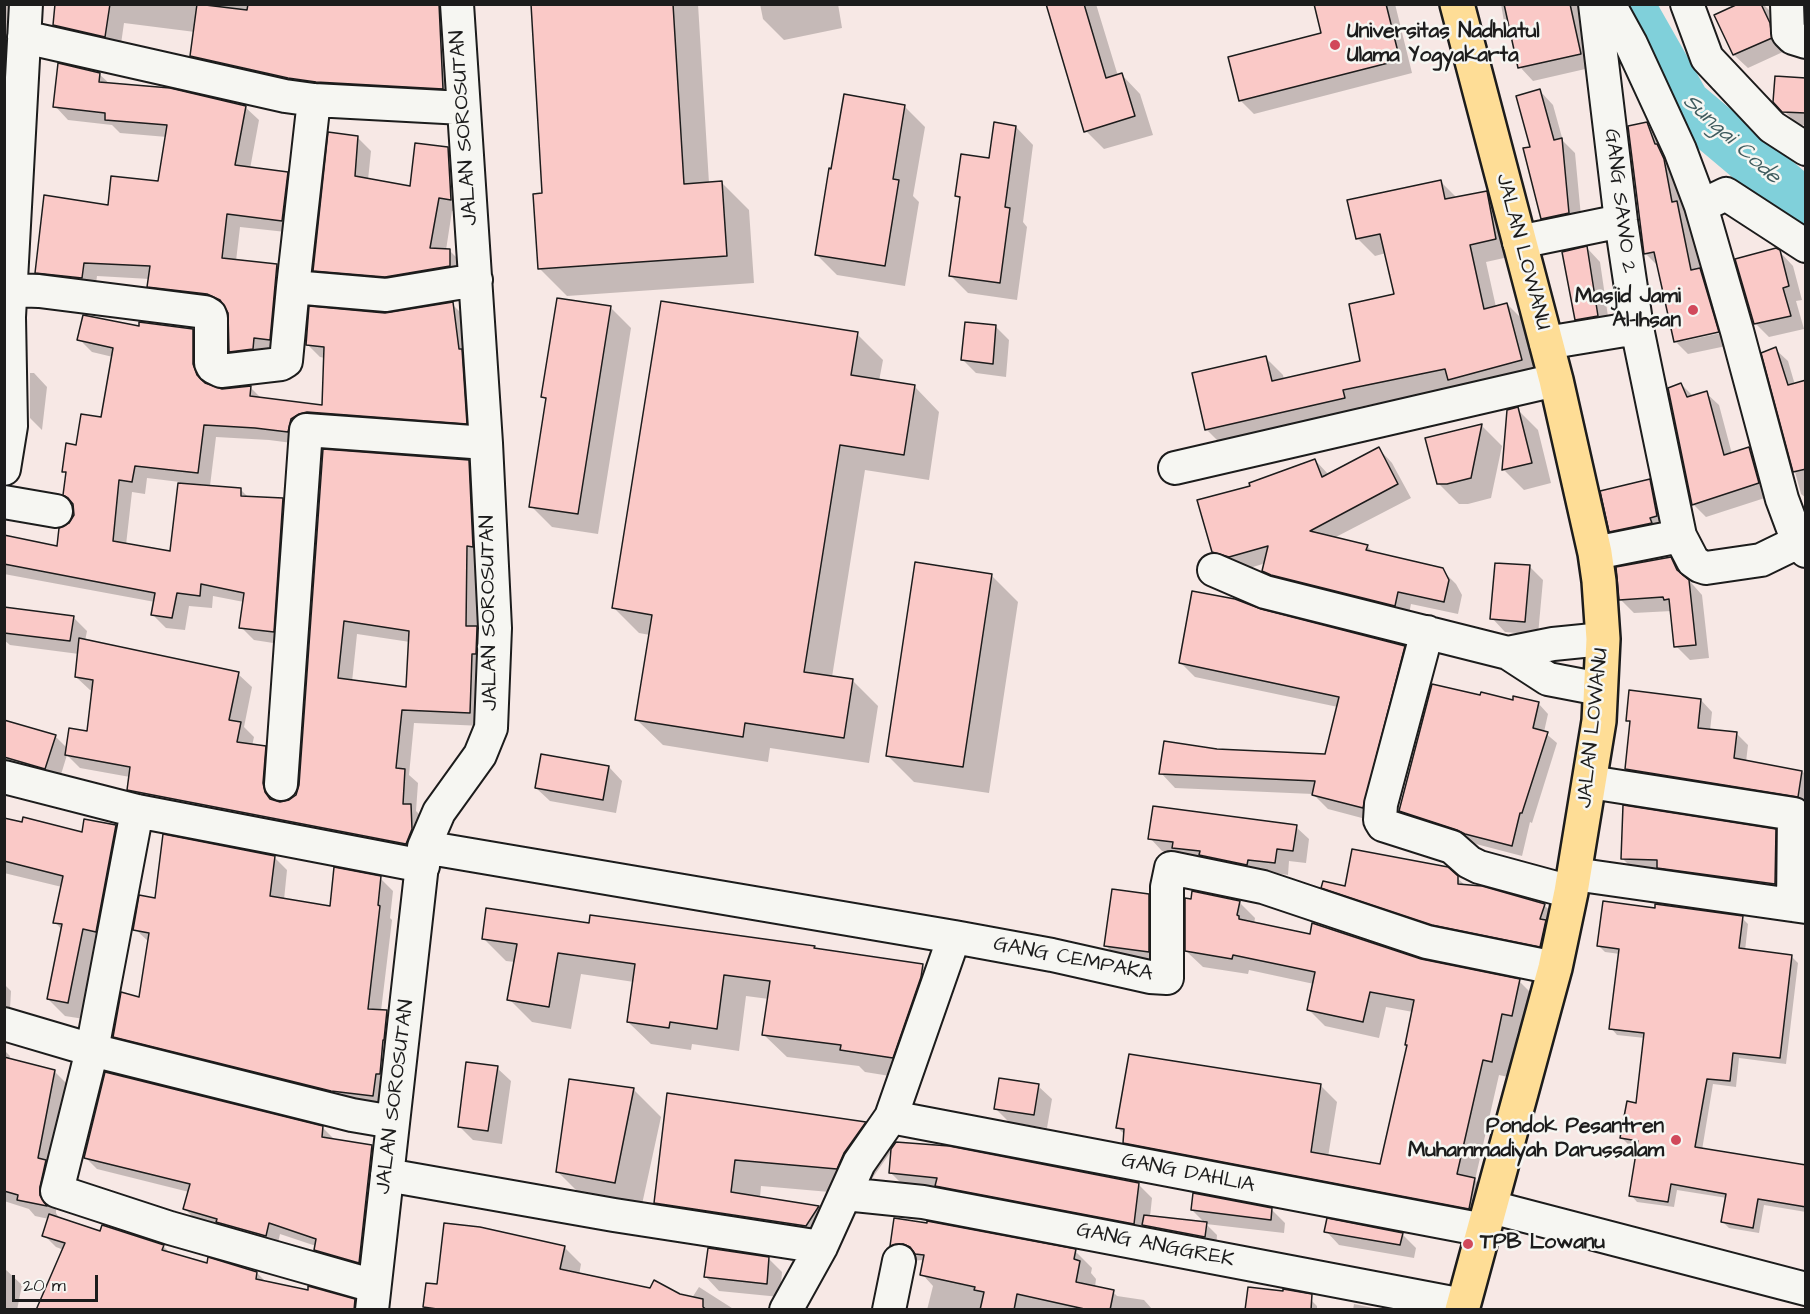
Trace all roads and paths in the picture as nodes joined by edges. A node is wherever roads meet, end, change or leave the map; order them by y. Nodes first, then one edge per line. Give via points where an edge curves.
1 (26, 4) edge
2 (457, 4) edge
3 (1457, 4) edge
4 (1595, 4) edge
5 (1609, 4) edge
6 (1687, 4) edge
7 (1787, 4) edge
8 (24, 37) junction
9 (1806, 42) edge
10 (314, 100) junction
11 (464, 108) junction
12 (1806, 149) edge
13 (1701, 206) junction
14 (1621, 221) junction
15 (1519, 242) junction
16 (1806, 246) edge
17 (476, 280) junction
18 (293, 287) junction
19 (8, 308) edge
20 (1637, 328) junction
21 (1546, 343) junction
22 (1556, 380) junction
23 (486, 442) junction
24 (1175, 468) dead end
25 (4, 469) edge
26 (4, 502) edge
27 (56, 511) dead end
28 (1680, 536) junction
29 (1802, 546) edge
30 (1595, 553) junction
31 (1214, 570) dead end
32 (1427, 632) junction
33 (1603, 639) junction
34 (1508, 653) junction
35 (1600, 689) junction
36 (4, 777) edge
37 (1590, 782) junction
38 (281, 784) dead end
39 (137, 811) junction
40 (423, 856) junction
41 (1573, 883) junction
42 (1799, 906) edge
43 (954, 937) junction
44 (1555, 968) junction
45 (4, 1024) edge
46 (92, 1050) junction
47 (891, 1118) junction
48 (393, 1122) junction
49 (387, 1175) junction
50 (845, 1194) junction
51 (1488, 1219) junction
52 (820, 1247) junction
53 (899, 1261) dead end
54 (1806, 1289) edge
55 (373, 1298) edge
56 (1463, 1307) edge
57 (786, 1310) edge
58 (889, 1310) edge

1 - 8 street
2 - 11 street, JALAN SOROSUTAN
3 - 15 main road, JALAN LOWANU
4 - 14 street, GANG SAWO 2
5 - 13 street via 1680,150
6 - 12 street via 1707,57 1772,127
7 - 9 street via 1788,33
8 - 10 street
8 - 19 street
10 - 11 street
10 - 18 street
11 - 17 street, JALAN SOROSUTAN
13 - 16 street via 1726,194
13 - 29 street via 1782,499
14 - 15 street
14 - 20 street, GANG SAWO 2
15 - 21 main road, JALAN LOWANU
17 - 18 street via 386,295
17 - 23 street, JALAN SOROSUTAN
18 - 19 street via 286,361 221,370 211,363 212,318 205,312 39,291
19 - 25 street via 10,426
20 - 21 street
20 - 28 street, GANG SAWO 2
21 - 22 main road, JALAN LOWANU
22 - 24 street
22 - 30 main road, JALAN LOWANU
23 - 38 street via 306,430
23 - 40 street, JALAN SOROSUTAN via 495,628 491,728 480,755 439,812
26 - 27 street
28 - 29 street, GANG SAWO 2 via 1693,561 1706,568 1761,560
28 - 30 street
30 - 33 main road, JALAN LOWANU
31 - 32 street via 1265,592
32 - 34 street
32 - 41 street via 1380,820 1383,825 1452,847 1479,867
33 - 34 street
33 - 35 main road, JALAN LOWANU
34 - 35 street via 1548,679
35 - 37 main road, JALAN LOWANU
36 - 39 street
37 - 41 main road, JALAN LOWANU
37 - 42 street via 1794,814
39 - 40 street
39 - 46 street
40 - 43 street
40 - 48 street, JALAN SOROSUTAN
41 - 42 street
41 - 44 main road, JALAN LOWANU
43 - 44 street, GANG CEMPAKA via 1167,978 1167,887 1171,868 1263,887 1427,942
43 - 47 street
44 - 51 main road, JALAN LOWANU
45 - 46 street
46 - 48 street
46 - 55 street via 57,1191
47 - 50 street via 859,1163
47 - 51 street, GANG DAHLIA
48 - 49 street, JALAN SOROSUTAN
49 - 52 street
49 - 55 street, JALAN SOROSUTAN
50 - 52 street
50 - 56 street, GANG ANGGREK via 922,1202
51 - 54 street, GANG DAHLIA
51 - 56 main road, JALAN LOWANU
52 - 57 street
53 - 58 street

